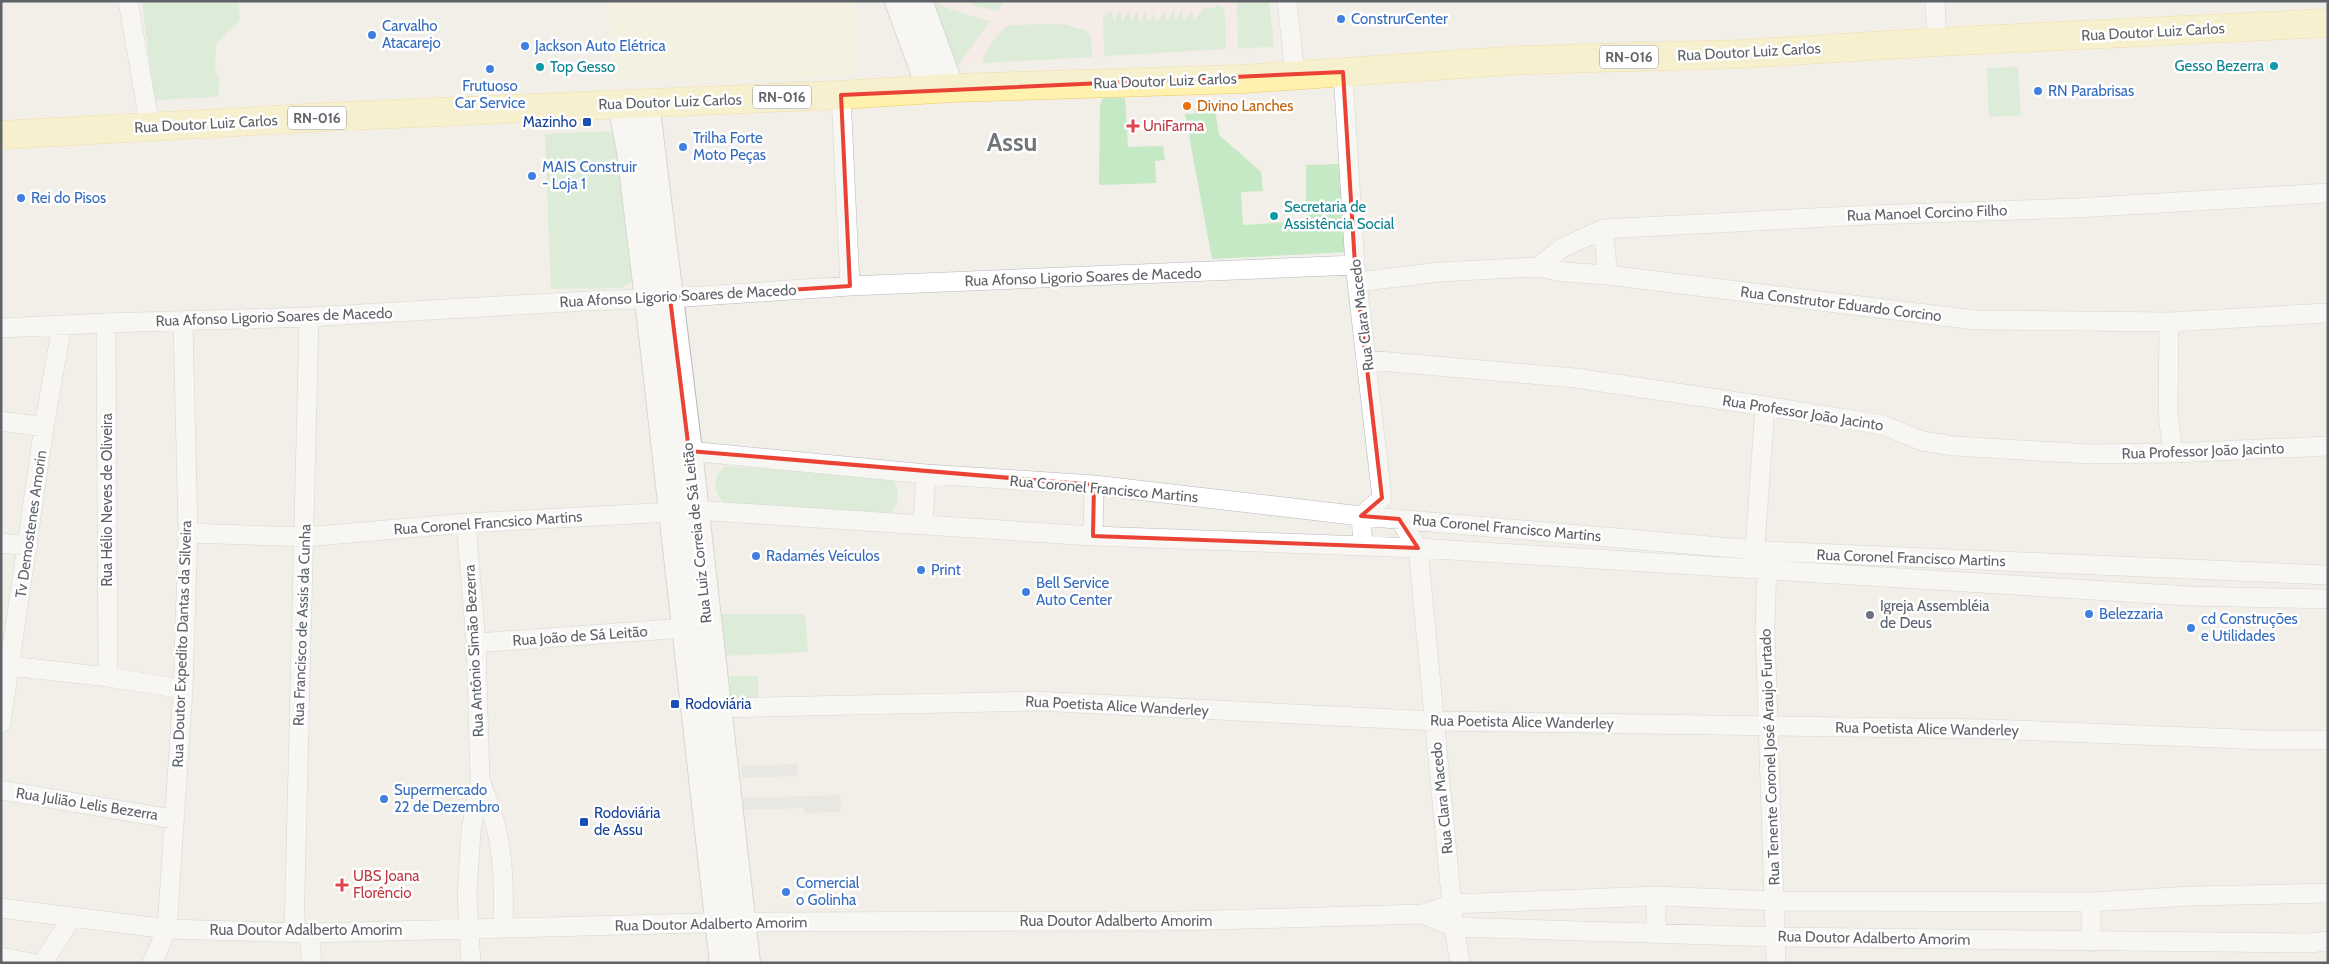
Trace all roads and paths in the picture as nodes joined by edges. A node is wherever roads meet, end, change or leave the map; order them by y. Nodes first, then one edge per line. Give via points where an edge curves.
1 (128, 1) edge
2 (898, 1) edge
3 (919, 1) edge
4 (1287, 1) edge
5 (1934, 1) edge
6 (2328, 23) edge
7 (1937, 42) junction
8 (1342, 72) junction
9 (1295, 75) junction
10 (941, 89) junction
11 (842, 95) junction
12 (633, 103) junction
13 (150, 127) junction
14 (1, 135) edge
15 (2328, 193) edge
16 (1603, 229) junction
17 (1538, 267) junction
18 (1356, 274) junction
19 (1608, 275) junction
20 (850, 286) junction
21 (659, 299) junction
22 (2328, 313) edge
23 (309, 317) junction
24 (183, 322) junction
25 (2169, 322) junction
26 (106, 323) junction
27 (62, 325) junction
28 (1, 328) edge
29 (1367, 360) junction
30 (1765, 406) junction
31 (1, 421) edge
32 (44, 428) junction
33 (2328, 446) edge
34 (689, 452) junction
35 (2173, 453) junction
36 (926, 474) junction
37 (1094, 485) junction
38 (683, 511) junction
39 (1361, 516) junction
40 (1399, 519) junction
41 (466, 523) junction
42 (922, 525) junction
43 (188, 533) junction
44 (1093, 536) junction
45 (305, 537) junction
46 (1, 543) edge
47 (28, 546) junction
48 (1363, 547) junction
49 (1418, 548) junction
50 (1761, 560) junction
51 (2190, 570) junction
52 (2328, 575) edge
53 (2188, 596) junction
54 (2328, 599) edge
55 (685, 628) junction
56 (476, 643) junction
57 (6, 665) edge
58 (108, 678) junction
59 (183, 689) junction
60 (716, 708) junction
61 (1434, 721) junction
62 (1, 723) edge
63 (1769, 727) junction
64 (2328, 740) edge
65 (480, 779) junction
66 (1, 790) edge
67 (174, 819) junction
68 (2328, 893) edge
69 (1656, 896) junction
70 (1775, 900) junction
71 (2091, 902) junction
72 (1453, 904) junction
73 (1, 908) edge
74 (1423, 914) junction
75 (72, 917) junction
76 (730, 923) junction
77 (1454, 927) junction
78 (503, 928) junction
79 (167, 929) junction
80 (468, 929) junction
81 (301, 932) junction
82 (1656, 932) junction
83 (1776, 937) junction
84 (2328, 941) edge
85 (2092, 942) junction
86 (1, 957) edge
87 (32, 963) edge
88 (43, 963) edge
89 (152, 963) edge
90 (312, 963) edge
91 (471, 963) edge
92 (723, 963) edge
93 (747, 963) edge
94 (1460, 963) edge
95 (1776, 963) edge

1 - 13 street
2 - 10 main road
3 - 10 main road
4 - 9 street
5 - 7 street
6 - 7 main road, Rua Doutor Luiz Carlos / RN-016
7 - 8 main road, Rua Doutor Luiz Carlos / RN-016 via 1741,54 1522,60
8 - 9 main road, Rua Doutor Luiz Carlos / RN-016
8 - 18 street, Rua Clara Macedo
9 - 10 main road, Rua Doutor Luiz Carlos / RN-016
10 - 11 main road, Rua Doutor Luiz Carlos / RN-016
11 - 12 main road, Rua Doutor Luiz Carlos / RN-016
11 - 20 street
12 - 13 main road, Rua Doutor Luiz Carlos / RN-016
12 - 21 main road, Rua Luiz Correia de Sá Leitão via 630,151
13 - 14 main road, Rua Doutor Luiz Carlos / RN-016
15 - 16 street, Rua Manoel Corcino Filho via 2077,208
16 - 17 street, Rua Manoel Corcino Filho via 1562,248
16 - 19 street
17 - 18 street, Rua Construtor Eduardo Corcino
17 - 19 street, Rua Construtor Eduardo Corcino
18 - 20 street, Rua Afonso Ligorio Soares de Macedo
18 - 29 street, Rua Clara Macedo
19 - 25 street, Rua Construtor Eduardo Corcino via 1945,318
20 - 21 street, Rua Afonso Ligorio Soares de Macedo
21 - 23 street, Rua Afonso Ligorio Soares de Macedo
21 - 34 main road, Rua Luiz Correia de Sá Leitão
21 - 38 main road, Rua Luiz Correia de Sá Leitão
22 - 25 street, Rua Construtor Eduardo Corcino
23 - 24 street, Rua Afonso Ligorio Soares de Macedo
23 - 45 street, Rua Francisco de Assis da Cunha
24 - 26 street, Rua Afonso Ligorio Soares de Macedo
24 - 43 street, Rua Doutor Expedito Dantas da Silveira
25 - 35 street via 2168,414
26 - 27 street, Rua Afonso Ligorio Soares de Macedo
26 - 58 street, Rua Hélio Neves de Oliveira
27 - 28 street, Rua Afonso Ligorio Soares de Macedo
27 - 32 street, Tv Demostenes Amorin
29 - 30 street, Rua Professor João Jacinto via 1575,378
29 - 39 street, Rua Clara Macedo via 1382,498
30 - 35 street, Rua Professor João Jacinto via 1883,425 1922,441 1954,446 2089,454
30 - 50 street, Rua Tenente Coronel José Araujo Furtado
31 - 32 street
32 - 47 street, Tv Demostenes Amorin
33 - 35 street, Rua Professor João Jacinto
34 - 36 street, Rua Coronel Francisco Martins
34 - 38 main road, Rua Luiz Correia de Sá Leitão
36 - 37 street, Rua Coronel Francisco Martins
36 - 42 street
37 - 39 street, Rua Coronel Francisco Martins
37 - 44 street
38 - 41 street, Rua Coronel Francsico Martins
38 - 42 street, Rua Coronel Francisco Martins
38 - 55 main road, Rua Luiz Correia de Sá Leitão
38 - 60 main road, Rua Luiz Correia de Sá Leitão
39 - 40 street, Rua Coronel Francisco Martins
39 - 48 street
40 - 49 street, Rua Clara Macedo
40 - 50 street, Rua Coronel Francisco Martins
41 - 45 street, Rua Coronel Francsico Martins
41 - 56 street, Rua Antônio Simão Bezerra
42 - 44 street, Rua Coronel Francisco Martins
43 - 45 street
43 - 59 street, Rua Doutor Expedito Dantas da Silveira
44 - 48 street, Rua Coronel Francisco Martins
45 - 81 street, Rua Francisco de Assis da Cunha
46 - 47 street
47 - 57 street, Tv Demostenes Amorin
48 - 49 street, Rua Coronel Francisco Martins
49 - 50 street, Rua Coronel Francisco Martins
49 - 61 street, Rua Clara Macedo
50 - 51 street, Rua Coronel Francisco Martins
50 - 53 street, Rua Coronel Francisco Martins
50 - 63 street, Rua Tenente Coronel José Araujo Furtado
51 - 52 street, Rua Coronel Francisco Martins
51 - 53 street
53 - 54 street, Rua Coronel Francisco Martins
55 - 56 street, Rua João de Sá Leitão
55 - 76 main road, Rua Luiz Correia de Sá Leitão
56 - 65 street, Rua Antônio Simão Bezerra
57 - 58 street
57 - 62 street, Tv Demostenes Amorin
58 - 59 street
59 - 67 street, Rua Doutor Expedito Dantas da Silveira
60 - 61 street, Rua Poetista Alice Wanderley via 1037,701
60 - 76 main road, Rua Luiz Correia de Sá Leitão
61 - 63 street, Rua Poetista Alice Wanderley
61 - 72 street, Rua Clara Macedo
63 - 64 street, Rua Poetista Alice Wanderley via 1988,729
63 - 70 street, Rua Tenente Coronel José Araujo Furtado
65 - 78 street, Rua Antônio Simão Bezerra via 496,827 500,851
65 - 80 street, Rua Antônio Simão Bezerra via 471,831
66 - 67 street, Rua Julião Lelis Bezerra
67 - 79 street, Rua Doutor Expedito Dantas da Silveira
68 - 71 street, Rua Doutor Adalberto Amorim
69 - 70 street, Rua Doutor Adalberto Amorim
69 - 72 street, Rua Doutor Adalberto Amorim
69 - 82 street
70 - 71 street, Rua Doutor Adalberto Amorim
70 - 83 street, Rua Tenente Coronel José Araujo Furtado
71 - 85 street
72 - 74 street, Rua Doutor Adalberto Amorim
72 - 77 street, Rua Clara Macedo
73 - 75 street, Rua Doutor Adalberto Amorim
74 - 76 street, Rua Doutor Adalberto Amorim via 1179,921
74 - 77 street, Rua Doutor Adalberto Amorim
75 - 79 street, Rua Doutor Adalberto Amorim
75 - 88 street
76 - 78 street, Rua Doutor Adalberto Amorim
76 - 92 main road, Rua Luiz Correia de Sá Leitão
76 - 93 main road, Rua Luiz Correia de Sá Leitão
77 - 82 street, Rua Doutor Adalberto Amorim
77 - 94 street, Rua Clara Macedo
78 - 80 street, Rua Doutor Adalberto Amorim
79 - 81 street, Rua Doutor Adalberto Amorim
79 - 89 street, Rua Doutor Expedito Dantas da Silveira
80 - 81 street, Rua Doutor Adalberto Amorim
80 - 91 street, Rua Antônio Simão Bezerra
81 - 90 street, Rua Francisco de Assis da Cunha
82 - 83 street, Rua Doutor Adalberto Amorim
83 - 85 street, Rua Doutor Adalberto Amorim
83 - 95 street, Rua Tenente Coronel José Araujo Furtado
84 - 85 street, Rua Doutor Adalberto Amorim
86 - 87 street

